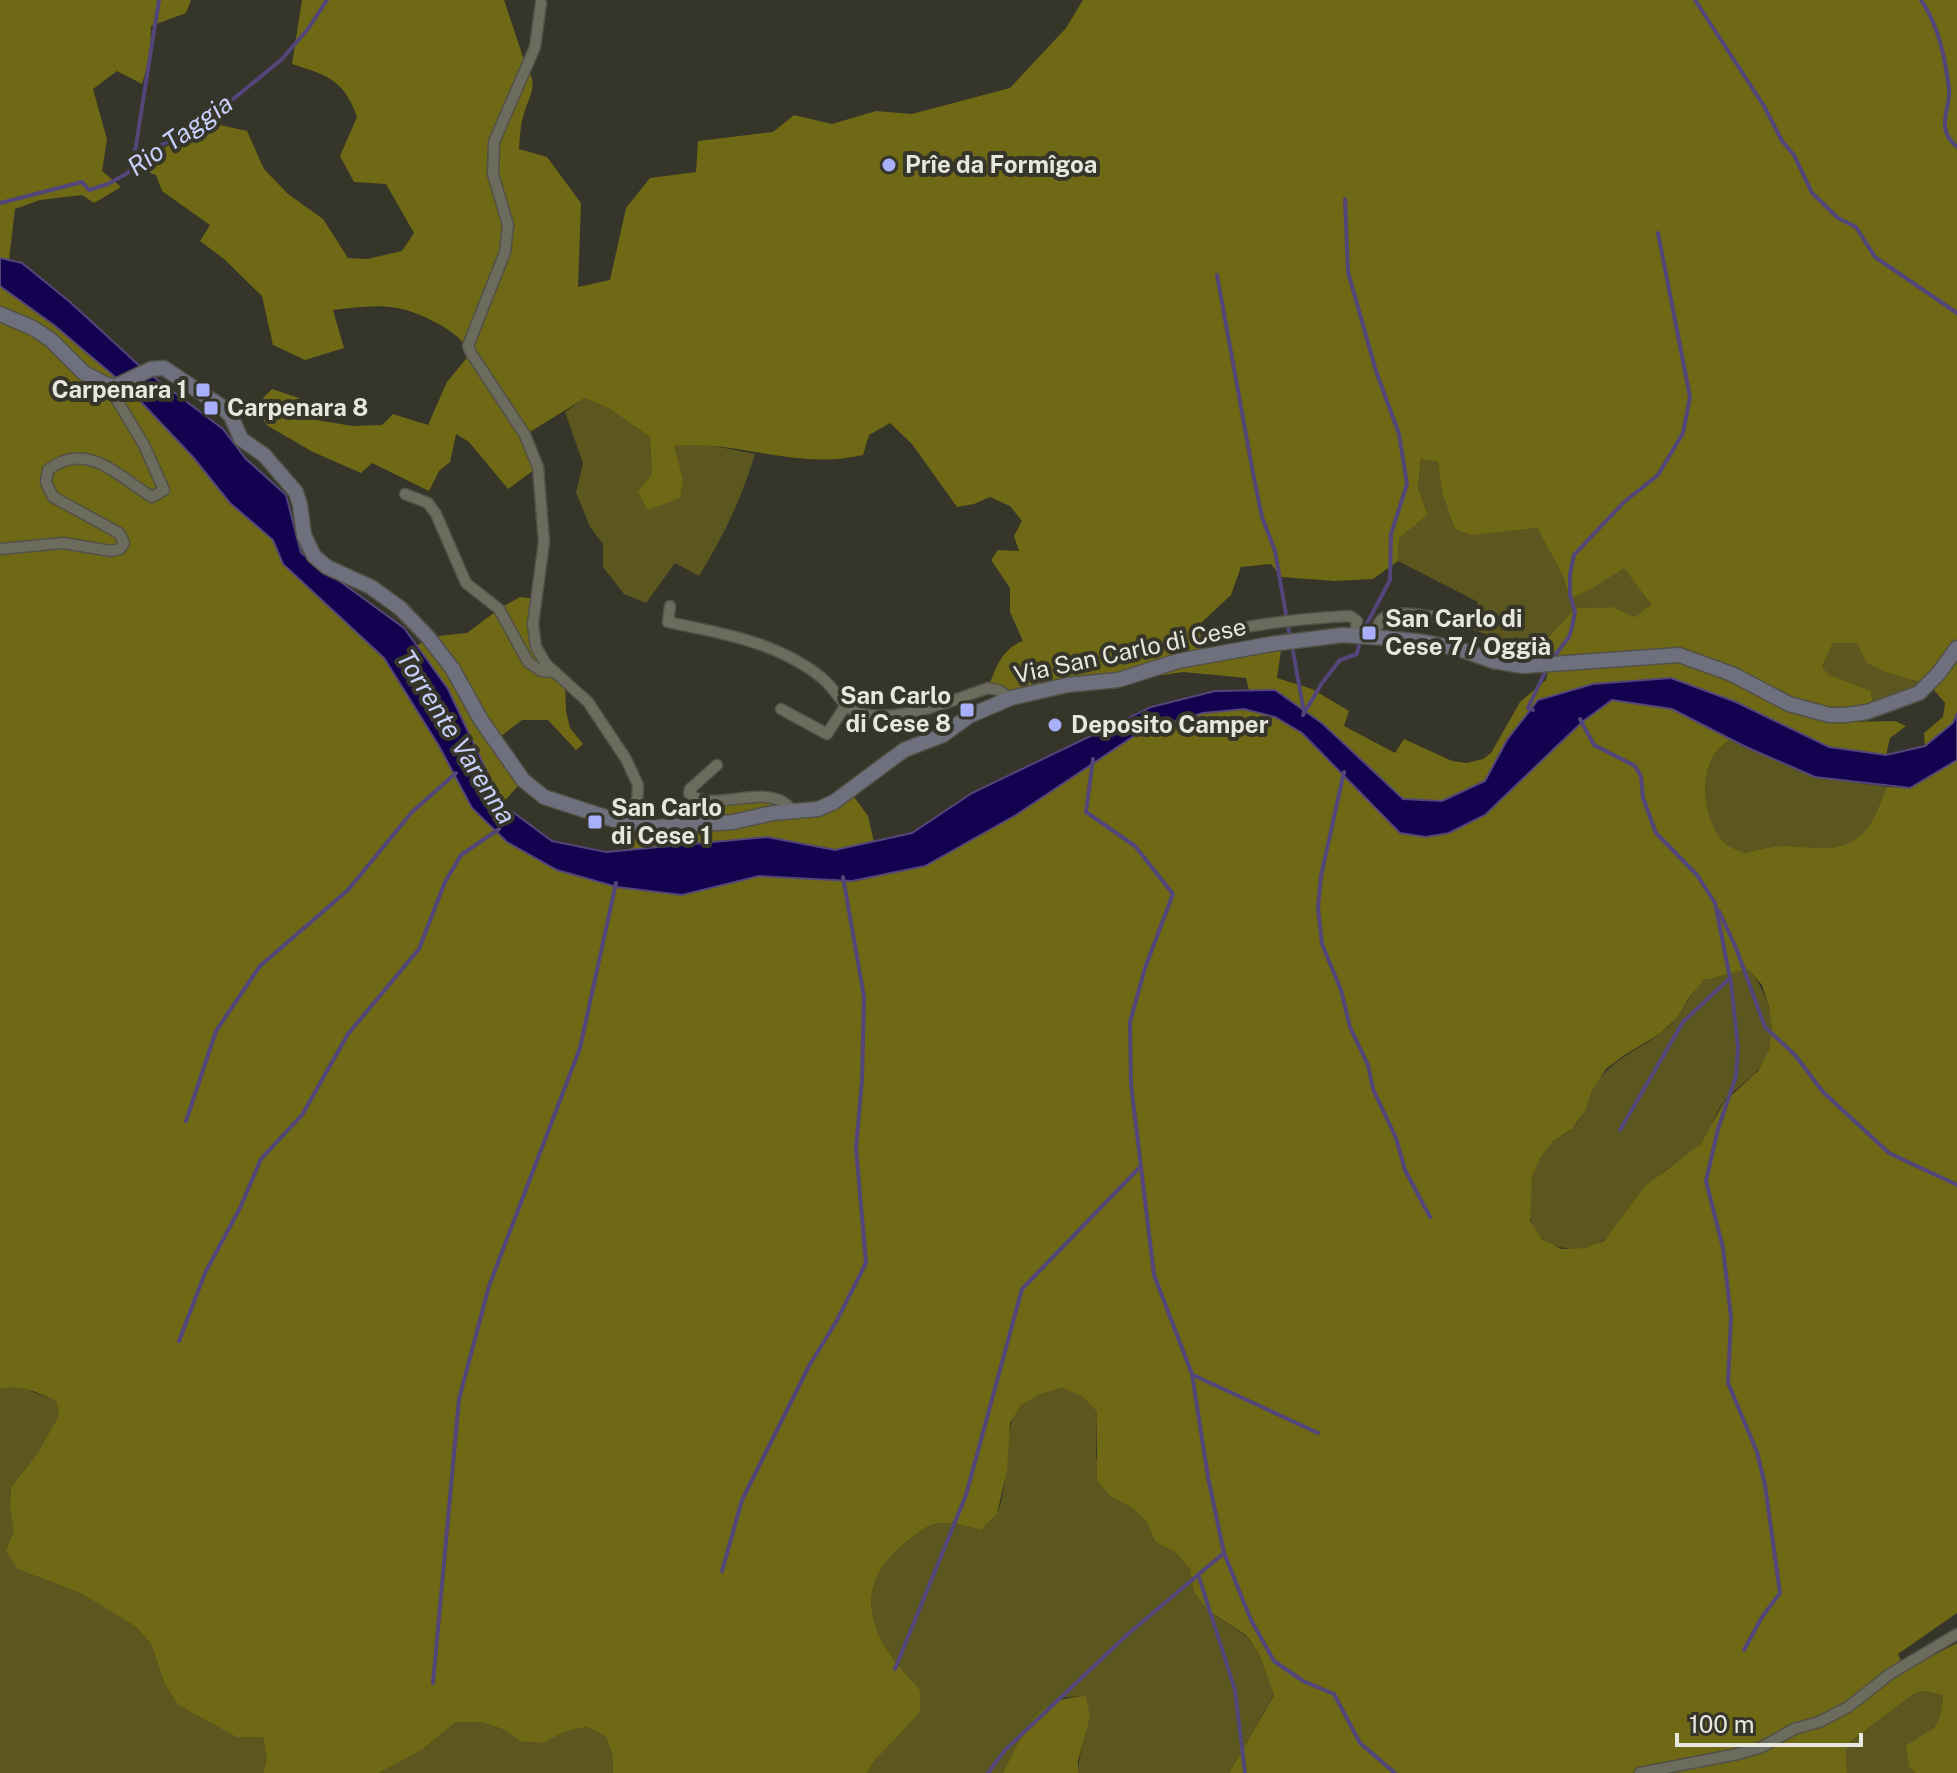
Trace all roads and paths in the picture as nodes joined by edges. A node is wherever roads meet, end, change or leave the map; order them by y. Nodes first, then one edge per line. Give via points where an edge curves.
1 (541, 3) dead end
2 (0, 314) edge
3 (117, 389) junction
4 (405, 494) dead end
5 (0, 549) edge
6 (670, 606) dead end
7 (1436, 617) dead end
8 (1237, 629) dead end
9 (1355, 636) junction
10 (1372, 637) junction
11 (1957, 648) edge
12 (555, 672) junction
13 (1011, 698) junction
14 (846, 705) junction
15 (781, 709) dead end
16 (717, 765) dead end
17 (794, 811) junction
18 (630, 825) junction
19 (1957, 1634) edge
20 (1640, 1773) edge

1 - 12 street via 531,58 494,142 493,174 508,225 505,252 468,346 525,435 538,467 544,542 533,624 536,647
2 - 3 street via 33,328 84,373
3 - 5 street via 117,400 164,490 152,497 105,465 58,462 48,470 46,482 53,497 119,533 124,543 111,551 63,543
3 - 18 street, Via San Carlo di Cese via 151,369 164,368 221,406 241,439 264,455 296,492 314,556 371,587 420,629 452,668 523,780 544,797
4 - 12 street via 428,503 466,583 499,609 528,662
6 - 14 street via 668,622 750,640 779,652 824,679
7 - 10 street via 1391,615 1381,620
8 - 9 street, Via San Carlo di Cese via 1350,616 1357,621
9 - 10 street, Via San Carlo di Cese
9 - 13 street, Via San Carlo di Cese via 1210,654 1118,680
10 - 11 street, Via San Carlo di Cese via 1424,642 1523,666 1679,655 1732,674 1789,704 1829,715 1867,712 1919,693
12 - 18 street via 588,702 626,759 638,785
13 - 14 street via 988,688 879,716 859,714
13 - 17 street, Via San Carlo di Cese via 904,750 834,802
14 - 15 street via 827,734
16 - 17 street via 690,789 693,798 767,796
17 - 18 street, Via San Carlo di Cese via 733,822
19 - 20 street via 1890,1674 1848,1707 1762,1747

